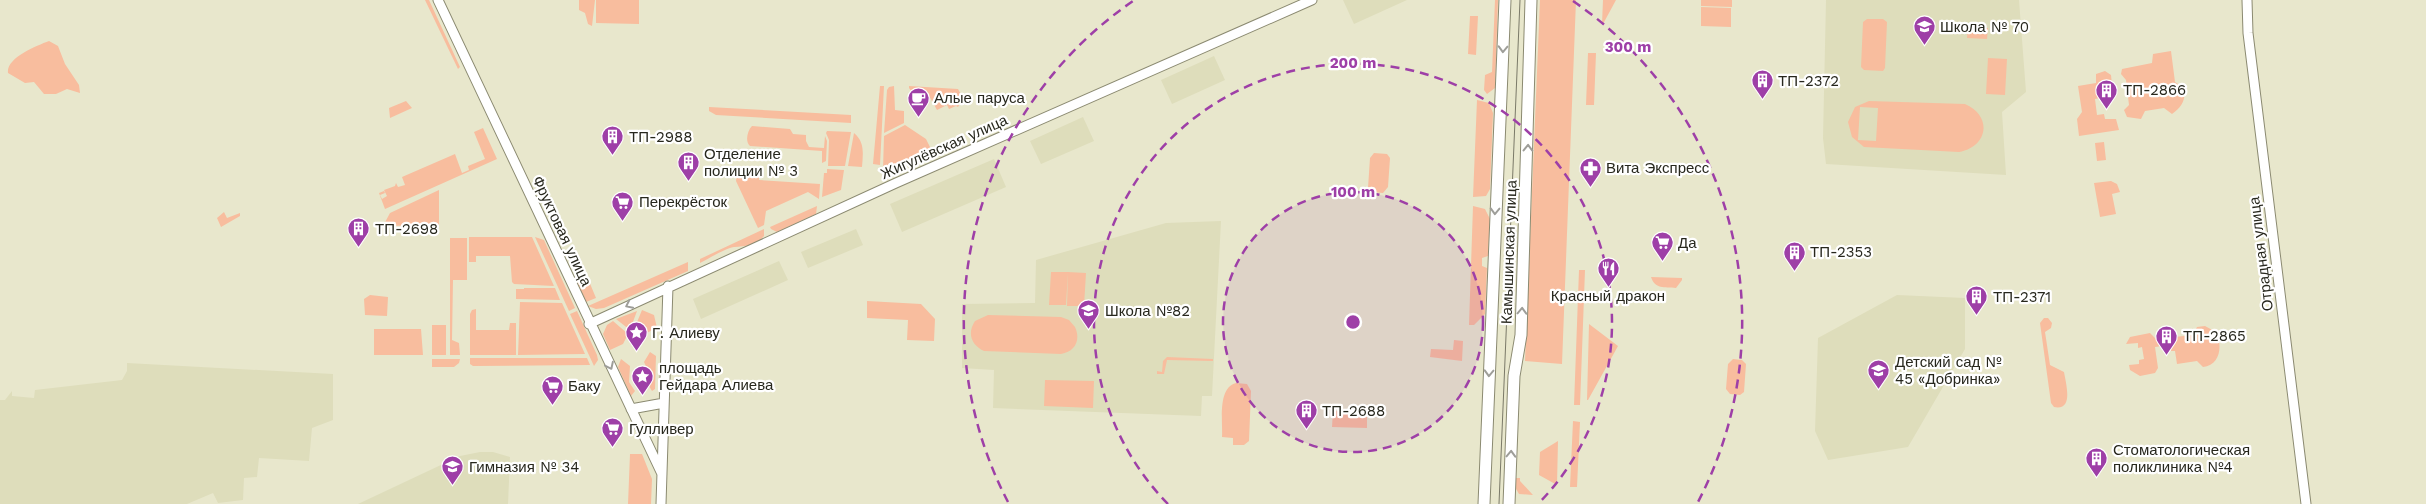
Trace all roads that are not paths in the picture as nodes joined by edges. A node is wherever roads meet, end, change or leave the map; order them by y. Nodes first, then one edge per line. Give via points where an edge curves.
1 (438, 0) edge
2 (1312, 0) edge
3 (1505, 0) edge
4 (1531, 0) edge
5 (2247, 0) edge
6 (668, 286) junction
7 (589, 324) junction
8 (664, 403) junction
9 (630, 409) junction
10 (662, 474) junction
11 (661, 504) edge
12 (1484, 504) edge
13 (1509, 504) edge
14 (2306, 504) edge

1 - 7 street, Фруктовая улица
2 - 6 street, Жигулёвская улица
3 -> 12 main road, Камышинская улица
13 -> 4 main road, Камышинская улица via 1514,376 1521,335
5 - 14 street, Отрадная улица via 2248,33
6 -> 7 street, Жигулёвская улица
6 - 8 street
7 -> 9 street, Фруктовая улица
8 - 9 street
8 - 10 street
9 - 10 street, Фруктовая улица
10 - 11 street

